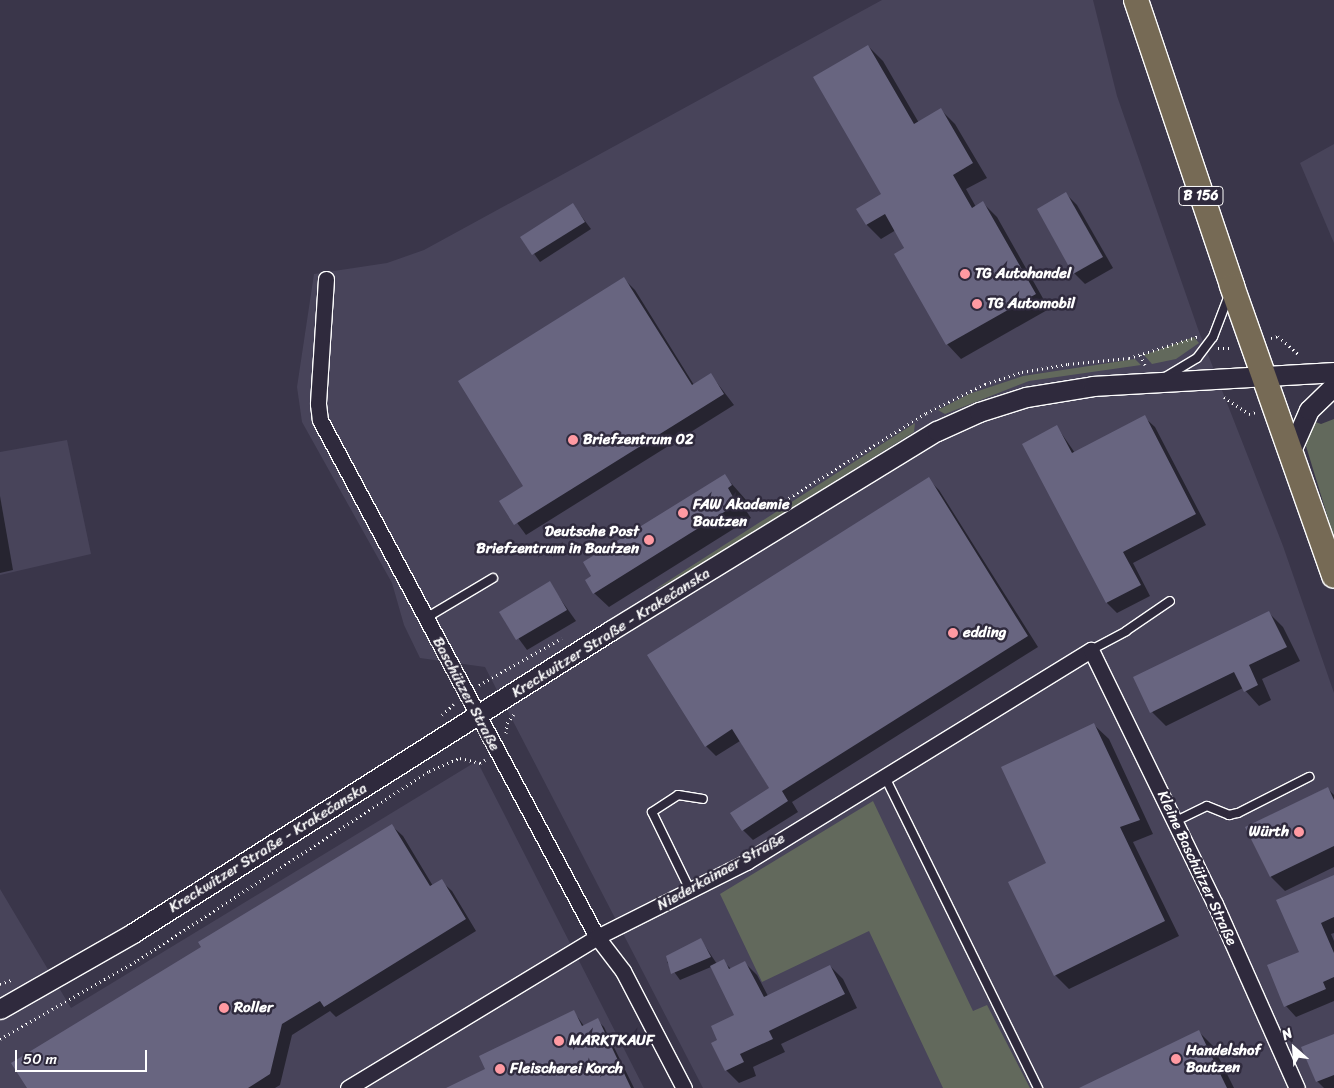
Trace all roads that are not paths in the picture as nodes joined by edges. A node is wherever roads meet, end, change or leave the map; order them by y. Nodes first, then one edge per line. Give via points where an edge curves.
1 (1136, 0) edge
2 (326, 280) dead end
3 (1232, 286) junction
4 (1334, 372) edge
5 (1264, 376) junction
6 (1154, 381) junction
7 (1334, 386) edge
8 (1290, 453) junction
9 (1334, 576) edge
10 (493, 578) dead end
11 (1170, 600) dead end
12 (426, 618) junction
13 (1091, 650) junction
14 (478, 716) junction
15 (885, 777) junction
16 (1309, 778) dead end
17 (703, 799) dead end
18 (1176, 821) junction
19 (691, 892) junction
20 (597, 937) junction
21 (0, 1009) edge
22 (348, 1088) edge
23 (684, 1088) edge
24 (1038, 1088) edge
25 (1297, 1088) edge

1 - 3 main road, B 156
2 - 12 street, Baschützer Straße via 318,404 320,420
3 - 5 main road, B 156
3 - 6 lane via 1219,325 1197,358
4 - 5 street
5 - 6 street, Kreckwitzer Straße - Krakečanska
5 - 8 main road, B 156
6 - 14 street, Kreckwitzer Straße - Krakečanska via 1093,386 1026,397 978,412 937,431 610,631
7 - 8 street via 1310,410
8 - 9 main road, B 156
10 - 12 lane
11 - 13 lane via 1126,631
12 - 14 street, Baschützer Straße
13 - 15 street, Niederkainaer Straße
13 - 18 street, Kleine Baschützer Straße
14 - 20 street, Baschützer Straße
14 - 21 street, Kreckwitzer Straße - Krakečanska via 133,933
15 - 19 street, Niederkainaer Straße
15 - 24 lane
16 - 18 lane via 1238,813 1228,815 1207,806
17 - 19 lane via 678,795 652,812
18 - 25 street, Kleine Baschützer Straße
19 - 20 street, Niederkainaer Straße
20 - 22 street, Niederkainaer Straße
20 - 23 street, Baschützer Straße via 623,971

